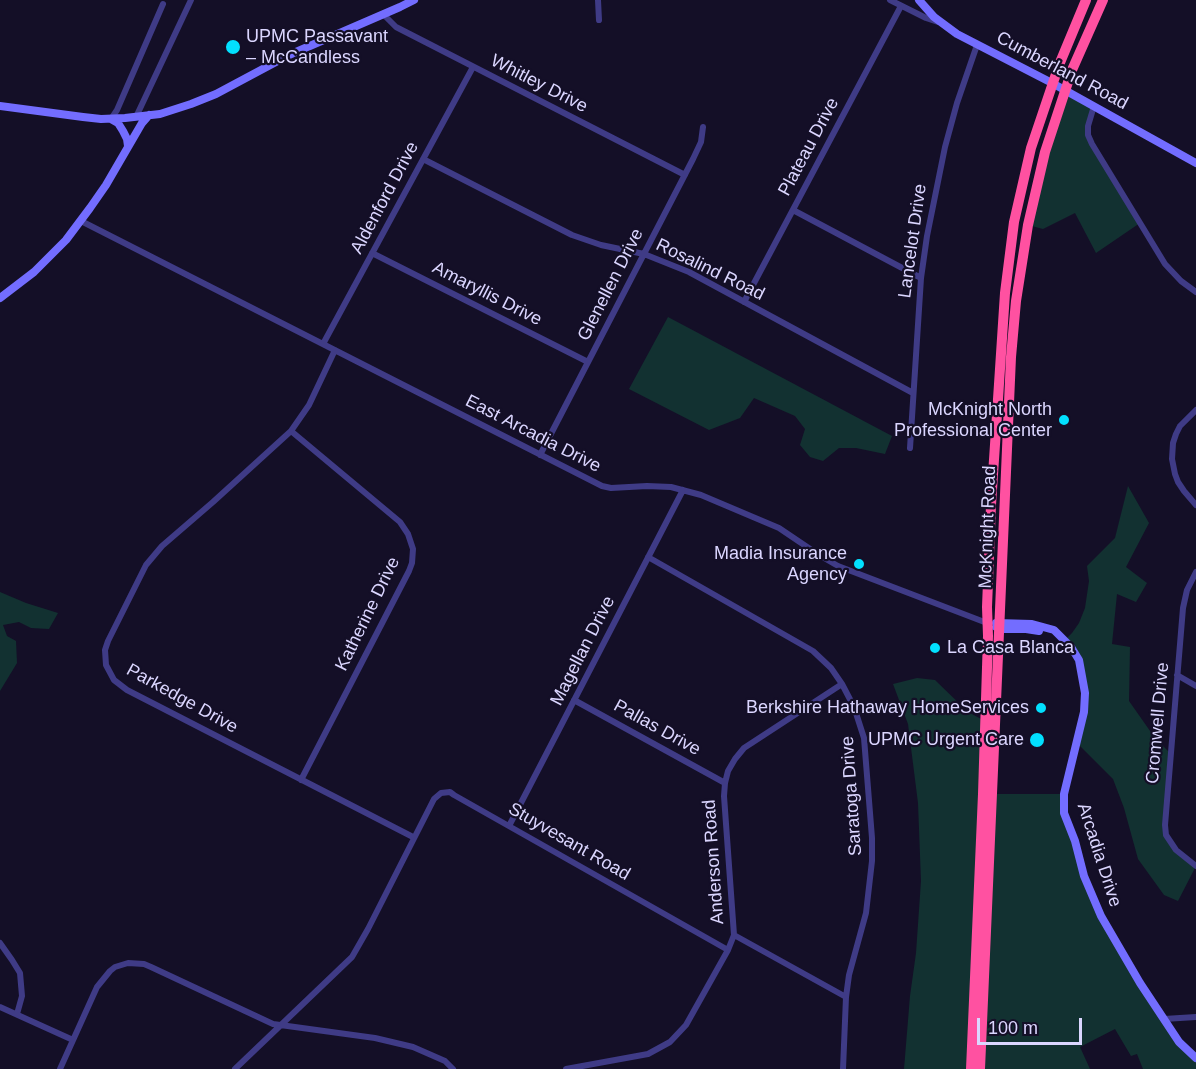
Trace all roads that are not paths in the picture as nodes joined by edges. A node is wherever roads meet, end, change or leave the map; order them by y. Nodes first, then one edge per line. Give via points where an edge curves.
1 (191, 0) edge
2 (414, 0) edge
3 (598, 0) edge
4 (890, 0) edge
5 (919, 0) edge
6 (1086, 0) edge
7 (1103, 0) edge
8 (163, 4) dead end
9 (927, 5) edge
10 (901, 6) junction
11 (384, 15) junction
12 (599, 21) dead end
13 (942, 23) junction
14 (976, 45) junction
15 (473, 67) junction
16 (1052, 83) junction
17 (1065, 91) junction
18 (0, 106) edge
19 (1094, 106) junction
20 (148, 115) junction
21 (136, 117) junction
22 (111, 119) junction
23 (703, 127) dead end
24 (128, 147) junction
25 (423, 159) junction
26 (1196, 163) edge
27 (685, 175) junction
28 (793, 210) junction
29 (81, 221) junction
30 (372, 253) junction
31 (644, 254) junction
32 (921, 278) junction
33 (1196, 292) edge
34 (0, 298) edge
35 (744, 302) junction
36 (323, 344) junction
37 (335, 350) junction
38 (588, 362) junction
39 (913, 393) junction
40 (1196, 410) edge
41 (291, 431) junction
42 (910, 448) dead end
43 (540, 455) junction
44 (683, 490) junction
45 (1196, 505) edge
46 (648, 557) junction
47 (1196, 572) edge
48 (987, 623) junction
49 (1000, 626) junction
50 (1177, 675) junction
51 (843, 684) junction
52 (1196, 686) edge
53 (574, 700) junction
54 (302, 780) junction
55 (725, 783) junction
56 (509, 826) junction
57 (413, 837) junction
58 (1196, 866) edge
59 (734, 935) junction
60 (0, 943) edge
61 (728, 950) junction
62 (846, 997) junction
63 (0, 1007) edge
64 (17, 1014) junction
65 (1196, 1017) edge
66 (1164, 1019) junction
67 (280, 1026) junction
68 (73, 1040) junction
69 (1196, 1058) edge
70 (60, 1069) edge
71 (235, 1069) edge
72 (453, 1069) edge
73 (566, 1069) edge
74 (843, 1069) edge
75 (971, 1069) edge
76 (980, 1069) edge

1 - 21 street
2 - 11 street
3 - 12 street
4 - 10 street
5 - 9 street, Cumberland Road
6 - 16 highway, McKnight Road
7 - 17 highway, McKnight Road
8 - 22 street
9 - 13 street, Cumberland Road
10 - 13 street
10 - 28 street, Plateau Drive
11 - 15 street, Whitley Drive via 396,27
11 - 20 street via 289,55 204,99
13 - 14 street, Cumberland Road
14 - 16 street, Cumberland Road
14 - 32 street, Lancelot Drive via 942,158
15 - 25 street, Aldenford Drive
15 - 27 street, Whitley Drive
16 - 17 street, Cumberland Road
16 - 48 highway, McKnight Road via 1031,148 1010,246 994,449
17 - 19 street, Cumberland Road
17 - 49 highway, McKnight Road via 1033,201 1016,301
18 - 22 street
19 - 26 street, Cumberland Road
19 - 33 street via 1088,126 1092,144 1165,264
20 - 21 street
20 - 24 street
21 - 22 street
22 - 24 street via 123,131
23 - 27 street, Glenellen Drive
24 - 29 street
25 - 30 street, Aldenford Drive
25 - 31 street, Rosalind Road via 572,235
27 - 31 street, Glenellen Drive
28 - 32 street
28 - 35 street, Plateau Drive
29 - 34 street via 34,272
29 - 36 street, East Arcadia Drive
30 - 36 street, Aldenford Drive
30 - 38 street, Amaryllis Drive
31 - 35 street, Rosalind Road via 689,272
31 - 38 street, Glenellen Drive
32 - 39 street, Lancelot Drive
35 - 39 street, Rosalind Road
36 - 37 street, East Arcadia Drive
37 - 41 street, Parkedge Drive via 309,405
37 - 43 street, East Arcadia Drive
38 - 43 street, Glenellen Drive
39 - 42 street, Lancelot Drive
40 - 45 street via 1176,434 1172,459 1178,482
41 - 54 street, Katherine Drive via 400,522 413,549 409,571
41 - 54 street, Parkedge Drive via 154,554 137,580 105,650 109,672 122,687
43 - 44 street, East Arcadia Drive via 602,486
44 - 46 street, Magellan Drive
44 - 48 street, East Arcadia Drive via 770,523 838,566
46 - 51 street, Saratoga Drive via 809,648
46 - 53 street, Magellan Drive
47 - 50 street, Cromwell Drive via 1183,608
48 - 49 street, Arcadia Drive
48 - 75 highway, McKnight Road
49 - 66 street, Arcadia Drive via 1065,640 1079,660 1084,712 1064,794 1064,813 1101,916
49 - 76 highway, McKnight Road
50 - 52 street
50 - 58 street, Cromwell Drive via 1165,825 1166,835 1176,850
51 - 55 street, Anderson Road via 744,748 731,765
51 - 62 street, Saratoga Drive via 864,738 872,838 866,913
53 - 55 street, Pallas Drive
53 - 56 street, Magellan Drive
54 - 57 street, Parkedge Drive
55 - 59 street, Anderson Road
56 - 57 street, Stuyvesant Road via 445,792 436,795
56 - 61 street, Stuyvesant Road
57 - 67 street, Stuyvesant Road via 357,950
59 - 61 street, Anderson Road
59 - 62 street
60 - 64 street via 20,973 22,996
61 - 73 street, Anderson Road via 686,1025 670,1042 640,1056
62 - 74 street, Saratoga Drive
63 - 64 street
64 - 68 street
65 - 66 street
66 - 69 street, Arcadia Drive
67 - 68 street via 144,964 128,963 115,967 103,978
67 - 71 street, Stuyvesant Road
67 - 72 street via 413,1047 445,1061
68 - 70 street

